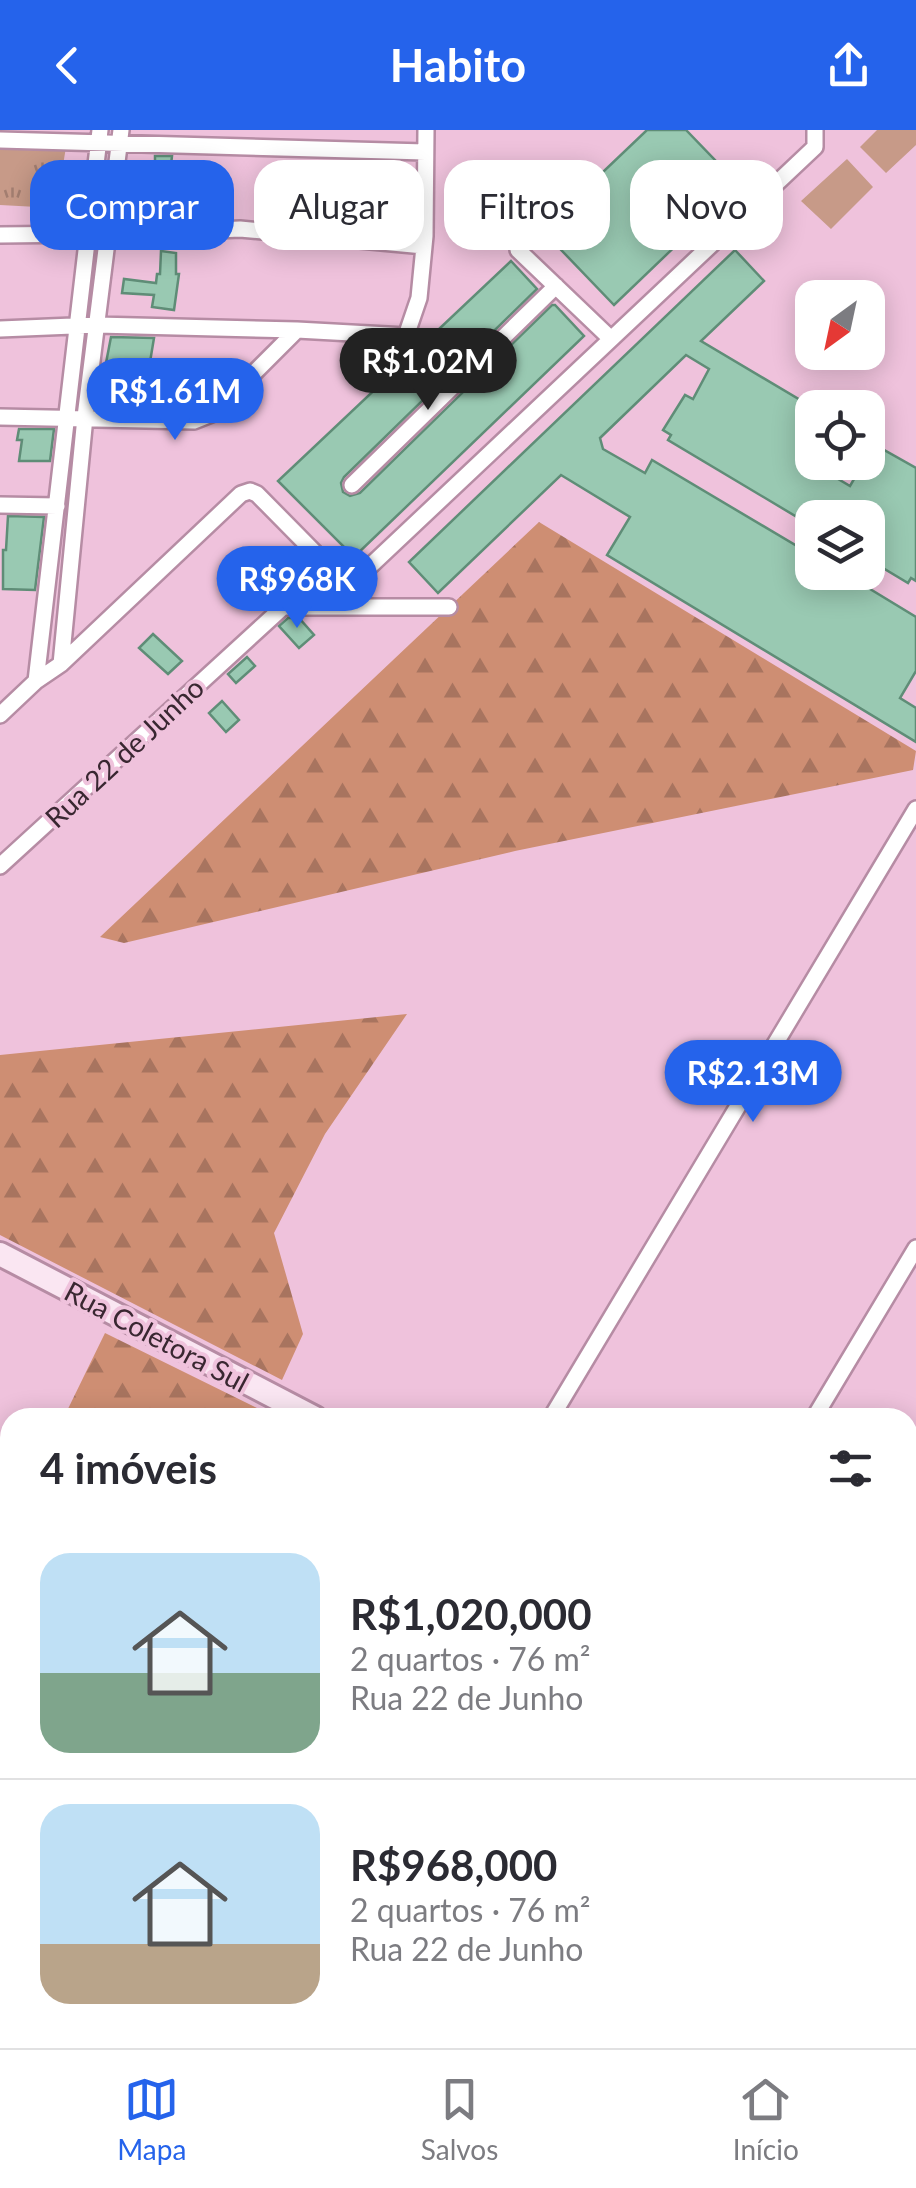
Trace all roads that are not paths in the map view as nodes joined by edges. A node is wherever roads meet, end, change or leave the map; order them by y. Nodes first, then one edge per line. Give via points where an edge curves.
1 (426, 130) edge
2 (815, 130) edge
3 (99, 136) edge
4 (120, 136) edge
5 (0, 140) edge
6 (426, 152) junction
7 (0, 235) edge
8 (30, 235) edge
9 (424, 246) edge
10 (86, 250) edge
11 (106, 250) edge
12 (424, 250) edge
13 (518, 250) dead end
14 (556, 286) junction
15 (97, 326) junction
16 (77, 328) junction
17 (0, 329) edge
18 (297, 330) junction
19 (610, 338) junction
20 (0, 417) edge
21 (85, 418) junction
22 (66, 419) junction
23 (352, 485) dead end
24 (0, 505) edge
25 (56, 506) junction
26 (328, 566) junction
27 (282, 607) junction
28 (450, 607) dead end
29 (60, 664) junction
30 (36, 681) junction
31 (0, 715) edge
32 (916, 809) edge
33 (0, 866) edge
34 (916, 1248) edge
35 (0, 1254) edge
36 (296, 1408) edge
37 (557, 1408) edge
38 (820, 1408) edge

1 - 6 street
2 - 19 street via 815,147
3 - 4 street
3 - 5 street
4 - 6 street
6 - 9 street
7 - 8 street
10 - 16 street
11 - 15 street
12 - 18 street via 419,298 406,336
13 - 14 street
14 - 19 street
14 - 23 street
15 - 16 street
15 - 18 street
15 - 21 street
16 - 17 street
16 - 22 street
18 - 21 street via 214,413 194,421
19 - 26 street via 366,570
20 - 22 street
21 - 22 street
21 - 29 street
22 - 25 street
24 - 25 street
25 - 30 street
26 - 27 street, Rua 22 de Junho
26 - 29 street via 250,491
27 - 28 street
27 - 33 street, Rua 22 de Junho
29 - 30 street
30 - 31 street
32 - 37 street
34 - 38 street
35 - 36 street, Rua Coletora Sul

